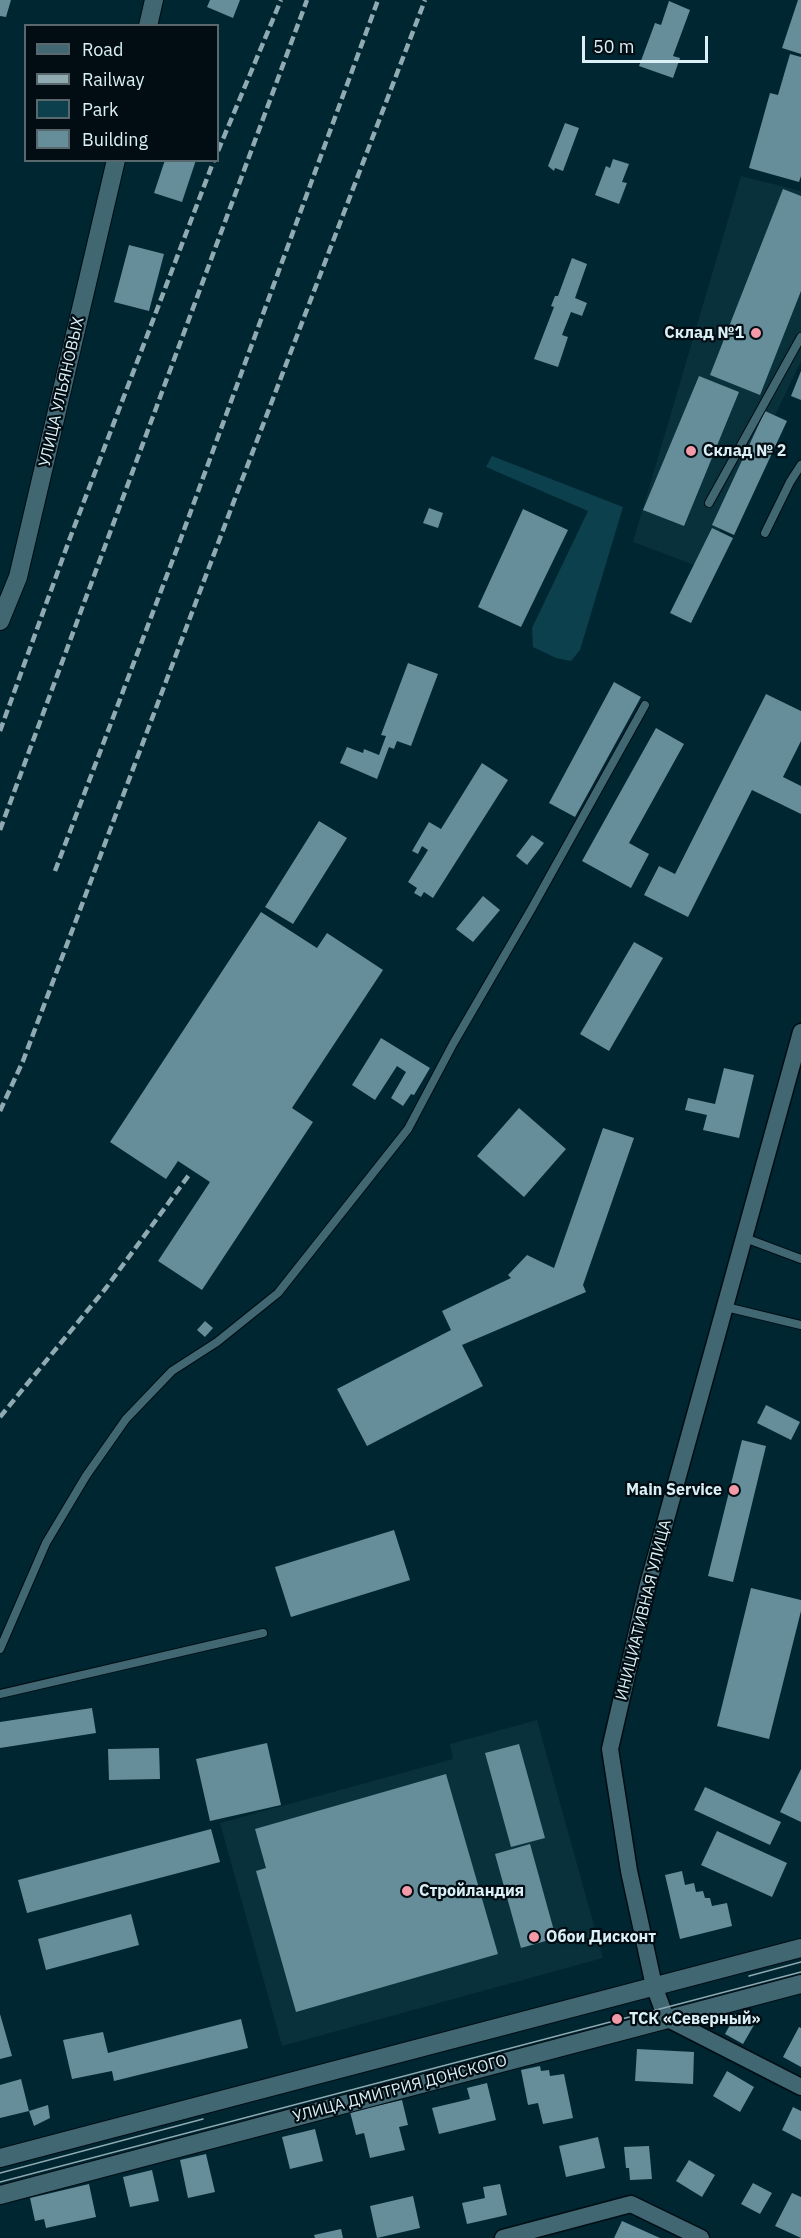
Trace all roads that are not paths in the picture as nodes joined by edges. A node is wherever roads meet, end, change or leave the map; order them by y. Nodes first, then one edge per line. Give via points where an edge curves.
1 (154, 0) edge
2 (148, 24) edge
3 (116, 162) edge
4 (801, 337) edge
5 (801, 465) edge
6 (709, 503) dead end
7 (765, 533) dead end
8 (0, 621) edge
9 (645, 705) dead end
10 (801, 1032) edge
11 (745, 1238) junction
12 (801, 1259) edge
13 (726, 1307) junction
14 (801, 1325) edge
15 (263, 1634) dead end
16 (0, 1649) edge
17 (0, 1694) edge
18 (801, 1948) edge
19 (801, 1984) edge
20 (654, 1986) junction
21 (666, 2018) junction
22 (801, 2087) edge
23 (0, 2158) edge
24 (0, 2195) edge
25 (503, 2238) edge
26 (701, 2238) edge

1 - 2 street
3 - 8 street, УЛИЦА УЛЬЯНОВЫХ via 18,577
4 - 6 lane
5 - 7 lane
9 - 16 lane via 408,1129 278,1293 217,1342 172,1371 126,1419 46,1543
10 - 11 street, ИНИЦИАТИВНАЯ УЛИЦА
11 - 12 lane
11 - 13 street, ИНИЦИАТИВНАЯ УЛИЦА
13 - 14 lane
13 - 20 street, ИНИЦИАТИВНАЯ УЛИЦА via 648,1587 610,1749 629,1871
15 - 17 lane
18 - 20 street, УЛИЦА ДМИТРИЯ ДОНСКОГО
19 - 21 street, УЛИЦА ДМИТРИЯ ДОНСКОГО
20 - 21 street, ИНИЦИАТИВНАЯ УЛИЦА
20 - 23 street, УЛИЦА ДМИТРИЯ ДОНСКОГО
21 - 22 street
21 - 24 street, УЛИЦА ДМИТРИЯ ДОНСКОГО
25 - 26 street via 631,2204

